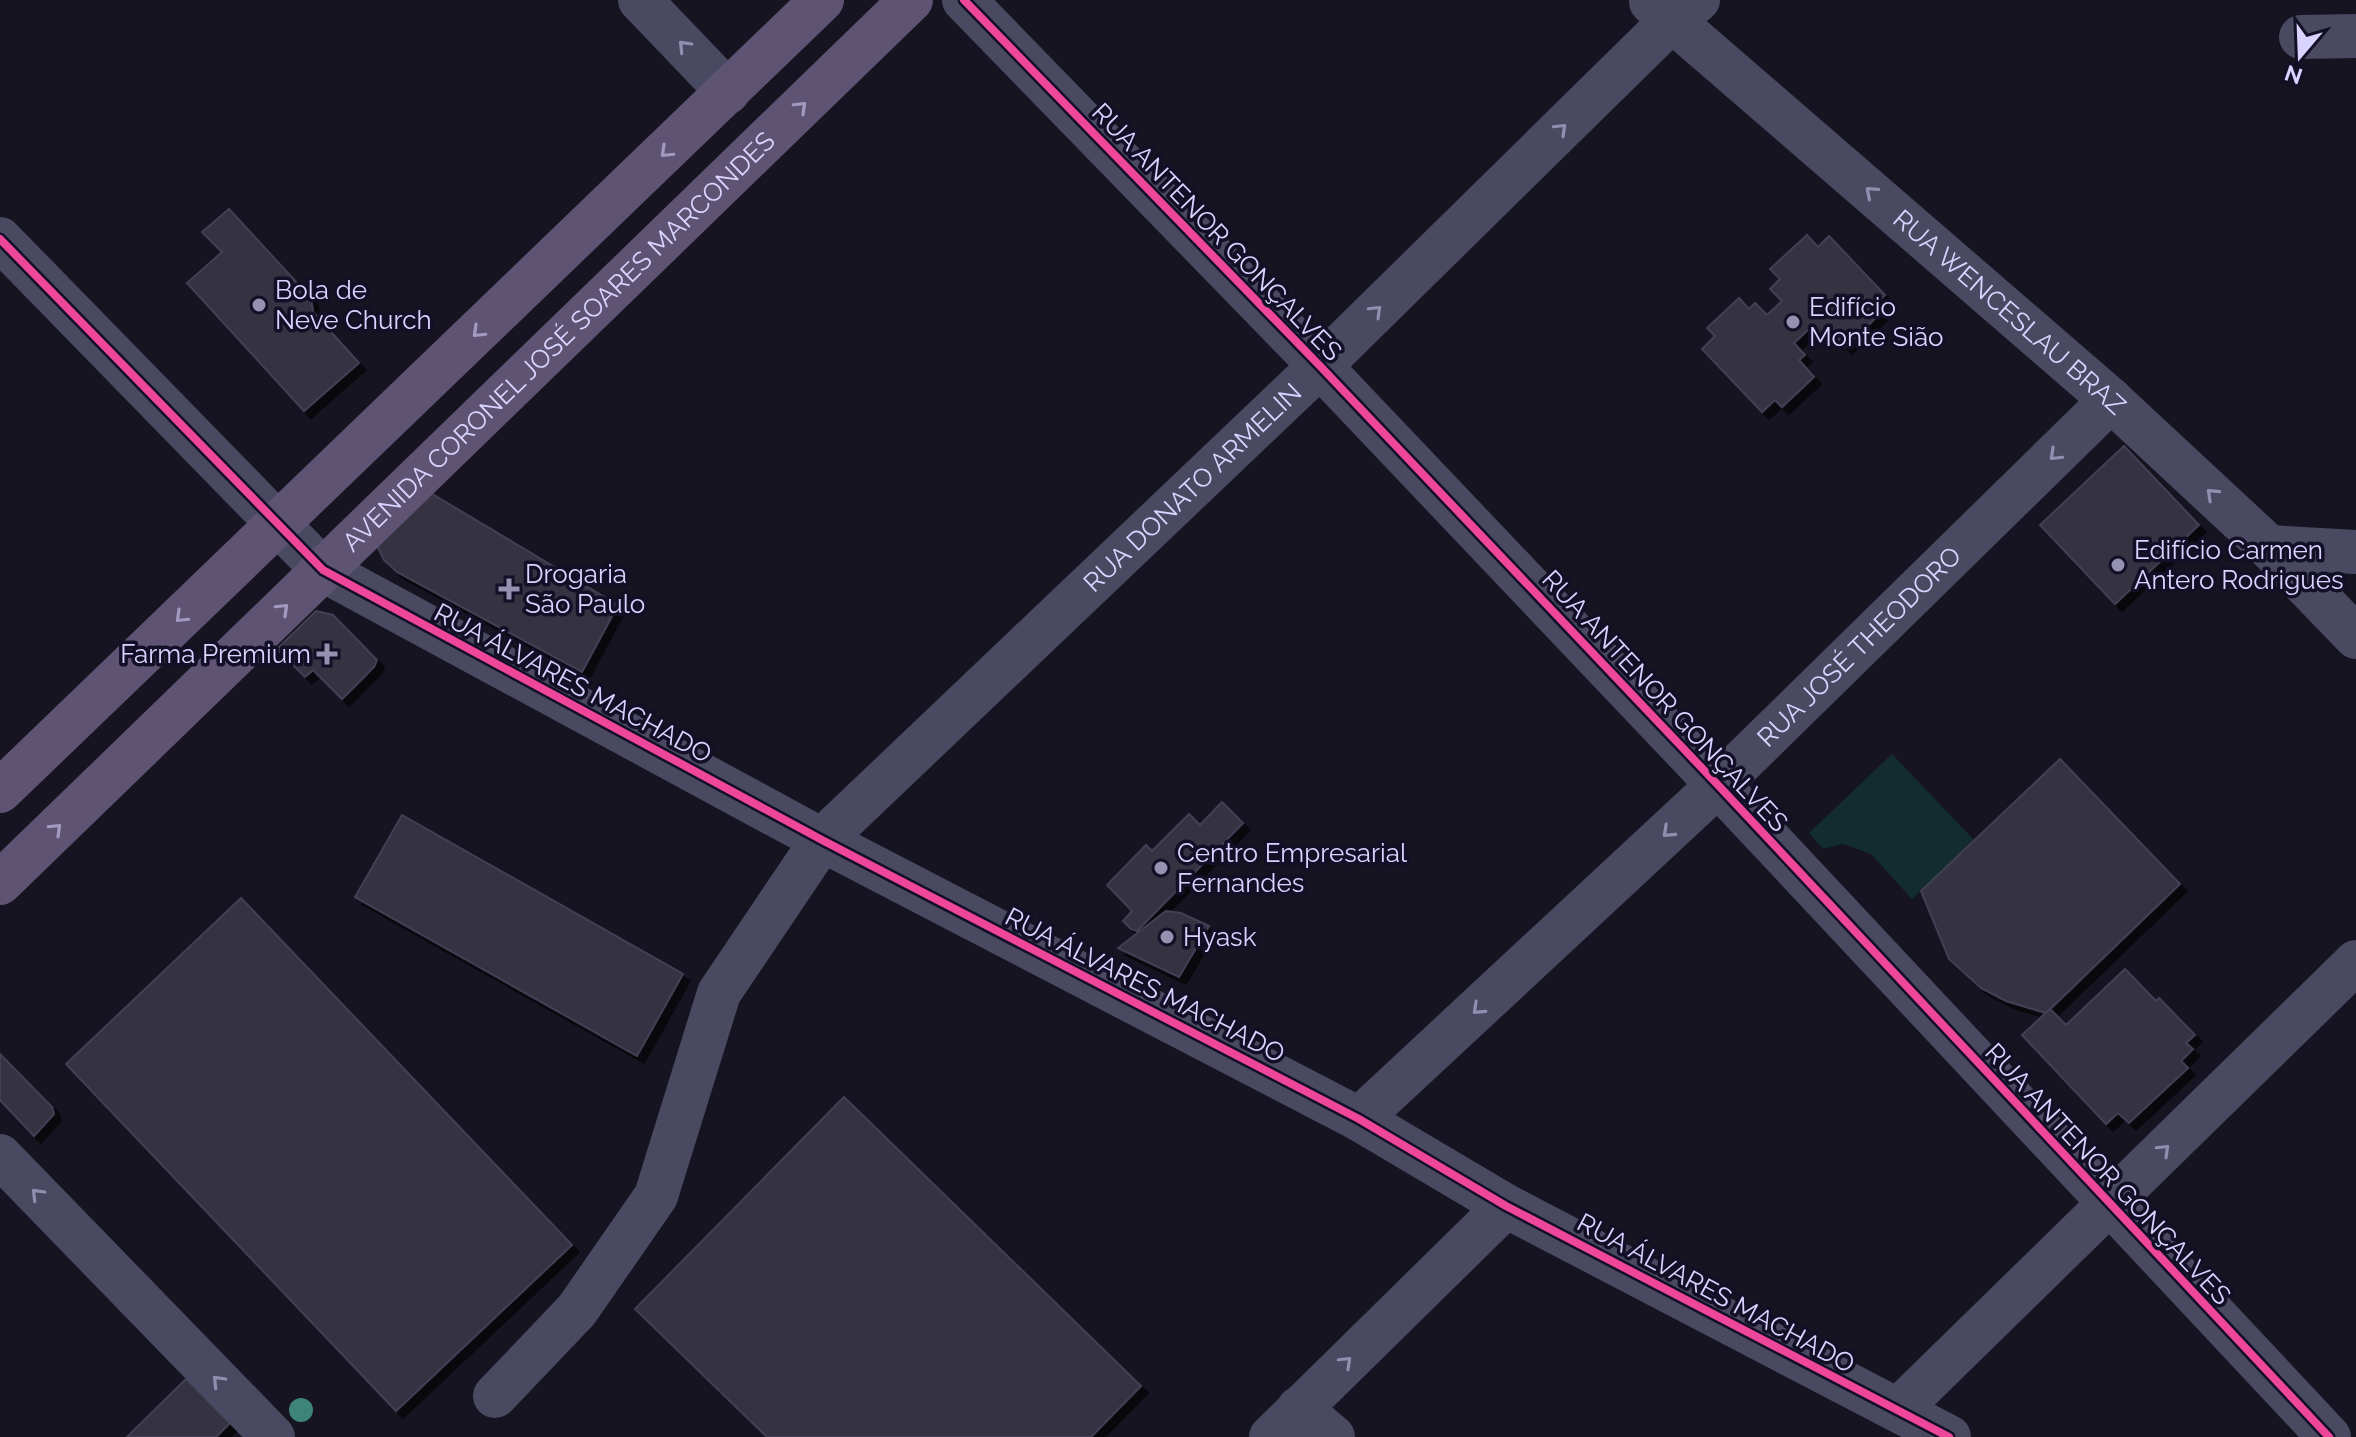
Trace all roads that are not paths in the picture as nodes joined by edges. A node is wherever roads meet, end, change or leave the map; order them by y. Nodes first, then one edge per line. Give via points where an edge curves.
1 (640, 0) edge
2 (822, 0) edge
3 (911, 0) edge
4 (964, 0) edge
5 (1673, 6) edge
6 (2356, 36) edge
7 (2301, 37) dead end
8 (728, 92) junction
9 (697, 122) junction
10 (739, 167) junction
11 (0, 239) edge
12 (1320, 366) junction
13 (2111, 400) junction
14 (277, 524) junction
15 (2269, 547) junction
16 (2356, 552) edge
17 (323, 570) junction
18 (2356, 637) edge
19 (1718, 785) junction
20 (0, 791) edge
21 (822, 840) junction
22 (0, 883) edge
23 (2356, 962) edge
24 (1359, 1119) junction
25 (0, 1156) edge
26 (2109, 1204) junction
27 (1506, 1206) junction
28 (495, 1396) dead end
29 (1898, 1410) junction
30 (1285, 1423) edge
31 (273, 1437) edge
32 (1333, 1437) edge
33 (1949, 1437) edge
34 (2329, 1437) edge

8 -> 1 street
2 - 8 main road
10 -> 3 main road, AVENIDA CORONEL JOSÉ SOARES MARCONDES
4 - 12 street, RUA ANTENOR GONÇALVES
12 -> 5 street, RUA DONATO ARMELIN
13 -> 5 street, RUA WENCESLAU BRAZ
6 - 7 street
8 - 9 main road
9 - 10 main road
9 -> 14 main road
10 - 17 main road, AVENIDA CORONEL JOSÉ SOARES MARCONDES
11 - 14 street, RUA ÁLVARES MACHADO
12 - 19 street, RUA ANTENOR GONÇALVES
12 - 21 street, RUA DONATO ARMELIN
15 -> 13 street, RUA WENCESLAU BRAZ
13 -> 19 street, RUA JOSÉ THEODORO
14 - 17 street, RUA ÁLVARES MACHADO
14 -> 20 main road
15 - 16 street
15 - 18 street, RUA WENCESLAU BRAZ
17 - 21 street, RUA ÁLVARES MACHADO
22 -> 17 main road, AVENIDA CORONEL JOSÉ SOARES MARCONDES
19 -> 24 street, RUA JOSÉ THEODORO
19 - 26 street, RUA ANTENOR GONÇALVES
21 - 24 street, RUA ÁLVARES MACHADO
21 - 28 street, RUA DONATO ARMELIN via 719,993 656,1196 577,1310
26 -> 23 street
24 - 27 street, RUA ÁLVARES MACHADO
31 -> 25 street
26 - 29 street
26 - 34 street, RUA ANTENOR GONÇALVES
27 - 29 street, RUA ÁLVARES MACHADO
30 -> 27 street
29 - 33 street, RUA ÁLVARES MACHADO
30 - 32 street

